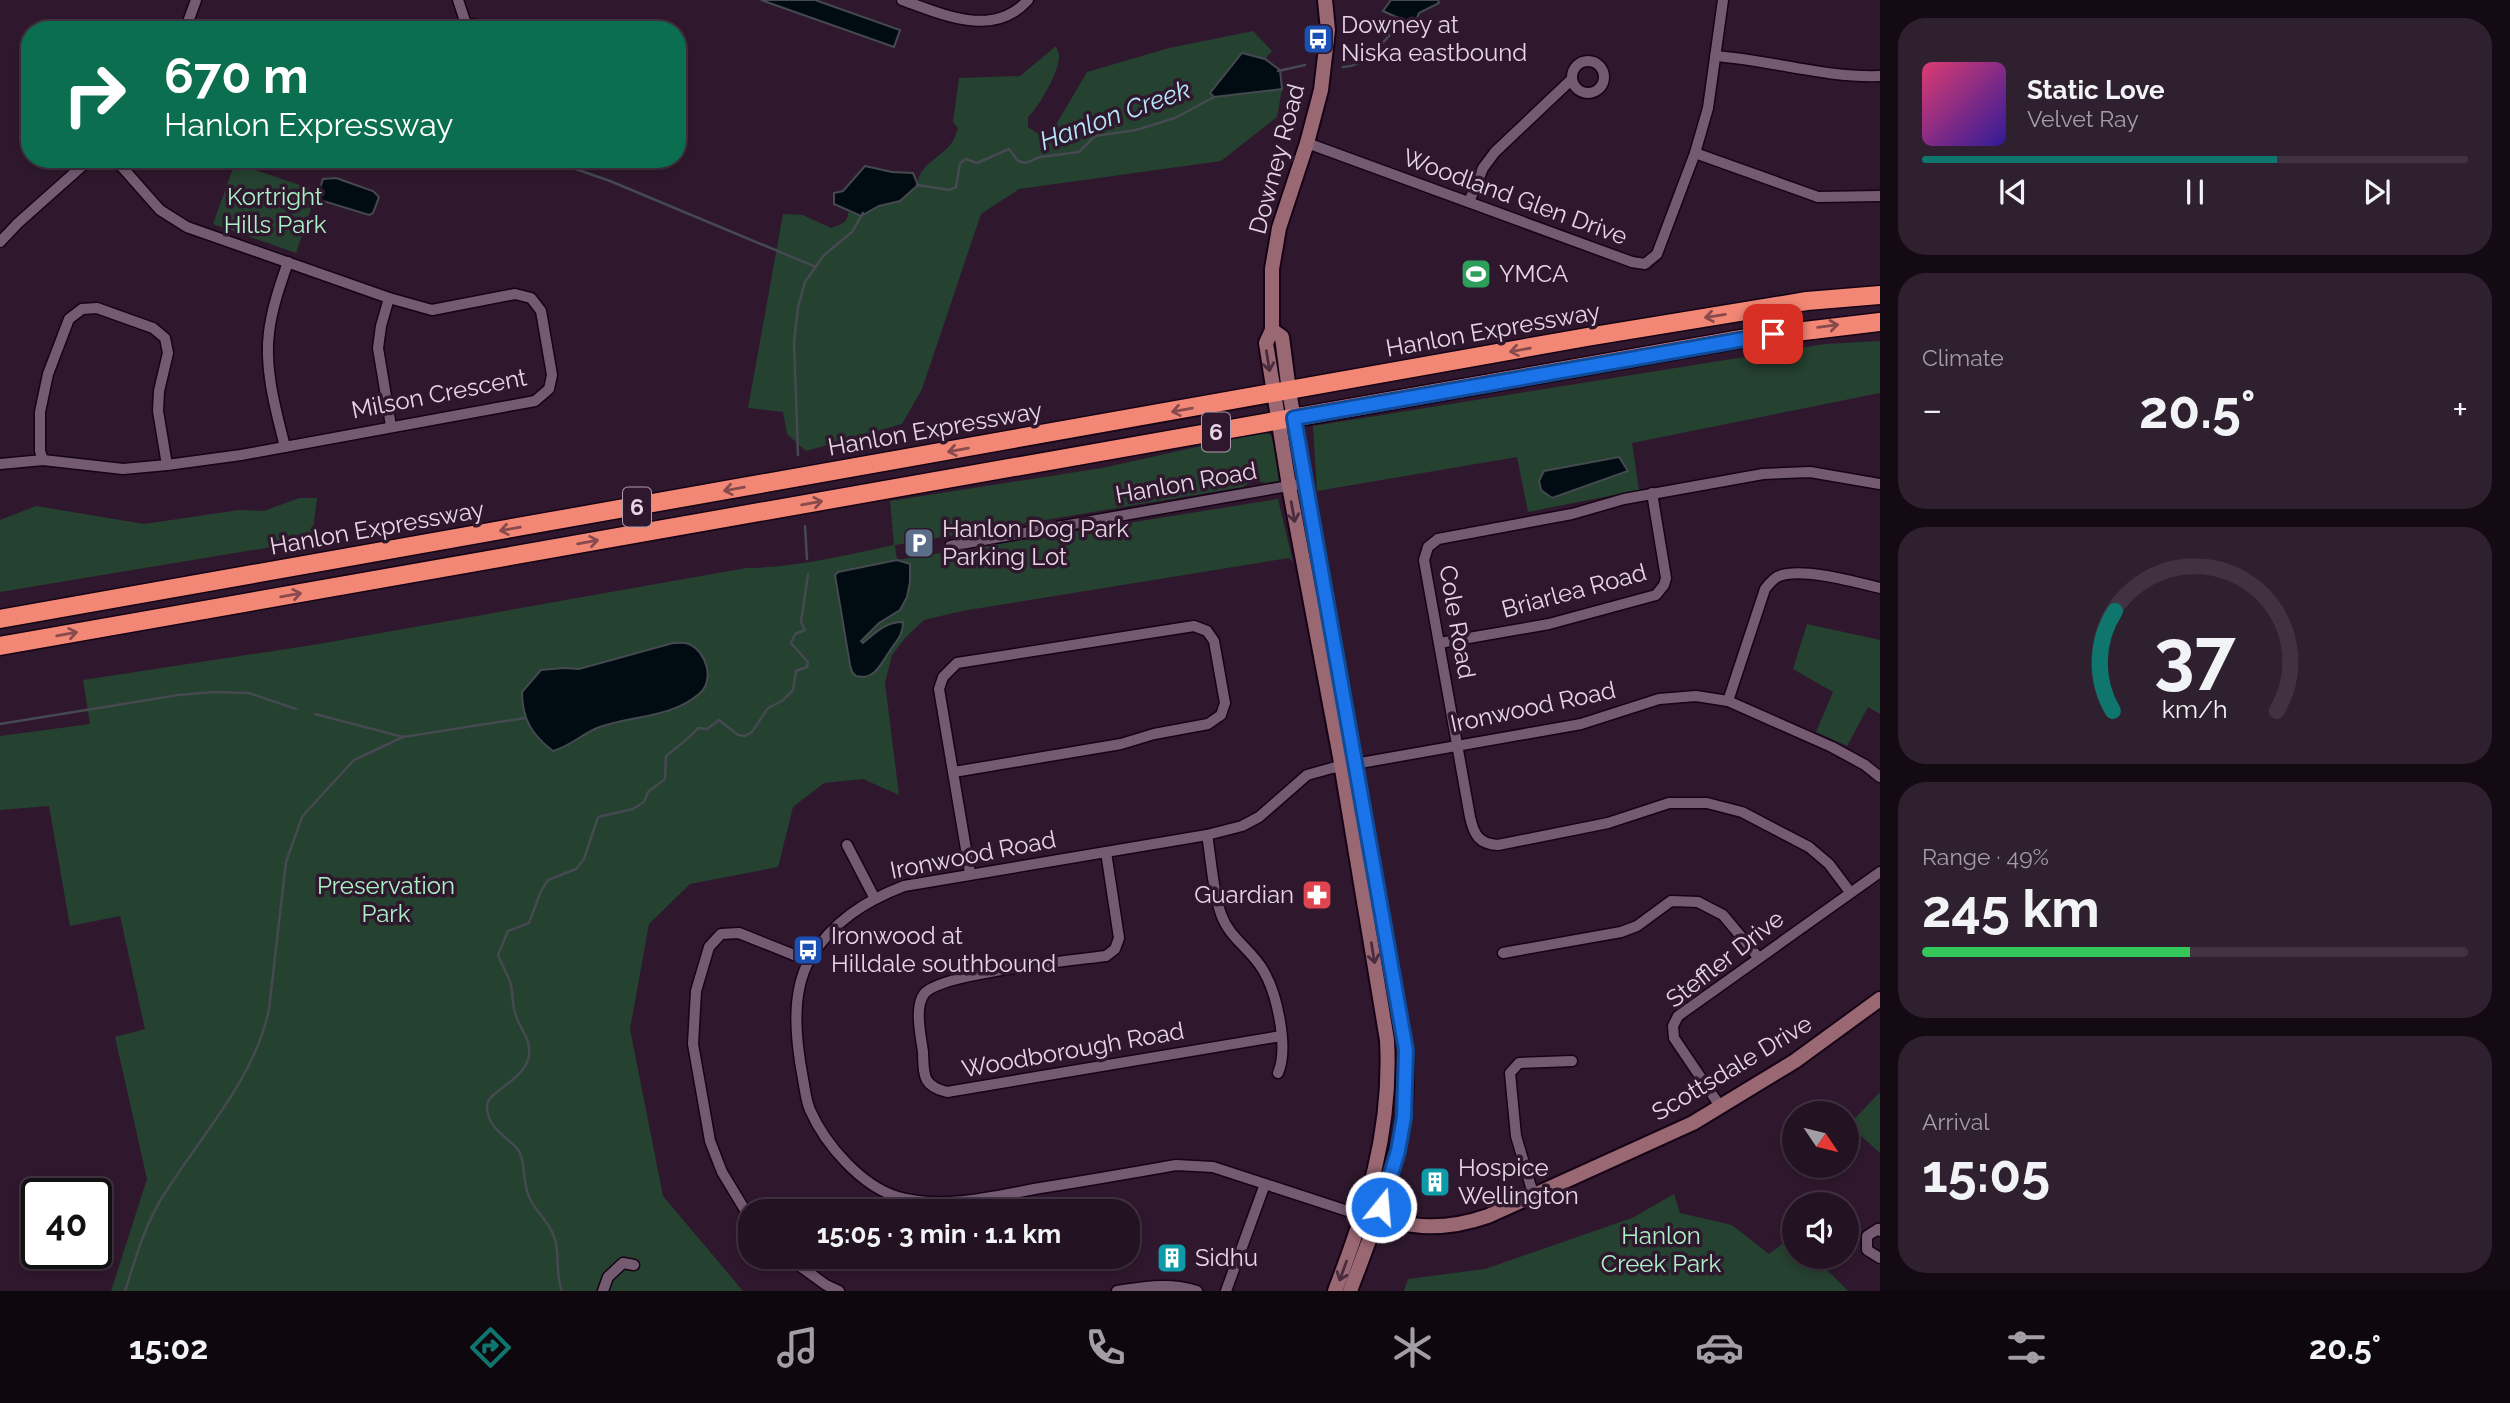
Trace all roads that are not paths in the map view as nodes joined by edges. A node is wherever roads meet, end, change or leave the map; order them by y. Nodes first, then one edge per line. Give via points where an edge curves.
1 (196, 0) edge
2 (458, 0) edge
3 (902, 0) edge
4 (1028, 0) edge
5 (1325, 0) edge
6 (1723, 0) edge
7 (189, 21) edge
8 (464, 21) edge
9 (1715, 56) junction
10 (1880, 76) edge
11 (1572, 79) dead end
12 (1307, 143) junction
13 (1695, 153) junction
14 (80, 168) edge
15 (122, 168) edge
16 (1880, 196) edge
17 (1469, 202) junction
18 (0, 242) edge
19 (288, 262) junction
20 (1880, 295) edge
21 (389, 298) junction
22 (1880, 322) edge
23 (1281, 393) junction
24 (1286, 419) junction
25 (391, 426) junction
26 (285, 447) junction
27 (43, 460) junction
28 (0, 464) edge
29 (167, 465) junction
30 (1305, 483) junction
31 (1880, 484) edge
32 (1289, 486) junction
33 (1652, 493) junction
34 (950, 546) dead end
35 (1880, 588) edge
36 (0, 619) edge
37 (1440, 643) junction
38 (0, 646) edge
39 (1728, 701) junction
40 (1457, 746) junction
41 (1356, 764) junction
42 (1341, 766) junction
43 (954, 772) junction
44 (1880, 777) edge
45 (1207, 835) junction
46 (847, 845) dead end
47 (1106, 852) junction
48 (1880, 872) edge
49 (970, 873) junction
50 (1850, 892) junction
51 (874, 897) junction
52 (1503, 953) dead end
53 (1758, 957) junction
54 (809, 961) junction
55 (1880, 999) edge
56 (1281, 1036) junction
57 (1572, 1060) dead end
58 (1278, 1073) dead end
59 (1720, 1106) junction
60 (1265, 1184) junction
61 (1534, 1197) junction
62 (738, 1199) edge
63 (1370, 1217) junction
64 (1880, 1231) edge
65 (1880, 1258) edge
66 (634, 1265) dead end
67 (802, 1269) edge
68 (825, 1288) edge
69 (603, 1291) edge
70 (839, 1291) edge
71 (1116, 1291) edge
72 (1197, 1291) edge
73 (1226, 1291) edge
74 (1335, 1291) edge
75 (1350, 1291) edge

1 - 7 street
2 - 8 street
3 - 4 street via 977,22 1001,16
5 - 12 street, Downey Road via 1328,30 1321,90
6 - 9 street, Woodland Glen Drive
9 - 10 street via 1856,77
9 - 13 street, Woodland Glen Drive
11 - 17 street via 1495,152
12 - 17 street, Woodland Glen Drive
12 - 23 street, Downey Road via 1279,228 1272,269 1272,330 1266,343
13 - 16 street via 1818,197
13 - 17 street, Woodland Glen Drive via 1657,254 1645,264
14 - 18 street
15 - 19 street, Milson Crescent via 160,210 187,227
19 - 21 street, Milson Crescent
19 - 26 street via 268,334
20 -> 23 highway, Hanlon Expressway / 6 via 1807,301
21 - 25 street via 378,348
21 - 25 street, Milson Crescent via 432,310 515,294 531,298 541,311 552,375 550,389 536,401
24 -> 22 highway, Hanlon Expressway / 6 via 1746,338
23 - 24 street, Downey Road
23 -> 36 highway, Hanlon Expressway / 6
24 - 30 street
24 - 32 street
38 -> 24 highway, Hanlon Expressway / 6
25 - 26 street, Milson Crescent
26 - 29 street, Milson Crescent
27 - 28 street
27 - 29 street via 123,468
27 - 29 street via 40,412 48,374 69,319 82,309 97,308 153,328 165,338 168,353 158,411
30 - 32 street, Hanlon Road
30 - 41 street
31 - 33 street, Cole Road via 1788,472
32 - 34 street, Hanlon Road
32 -> 42 street
33 - 37 street, Briarlea Road via 1666,579 1656,595 1549,624
33 - 37 street, Cole Road via 1433,542 1424,560
35 - 39 street via 1817,575 1774,579 1765,589
37 - 40 street, Cole Road
39 - 40 street, Ironwood Road via 1696,696 1658,699 1581,724
39 - 44 street, Ironwood Road via 1832,747
40 - 41 street, Ironwood Road
40 - 50 street, Cole Road via 1473,830 1489,845 1594,826 1669,803 1707,803 1742,812 1809,848 1829,864
41 - 42 street, Ironwood Road
41 - 63 street via 1406,1050 1398,1151
42 - 45 street, Ironwood Road via 1307,775 1242,826
42 -> 63 street via 1387,1040 1382,1145
43 - 43 street via 1208,724 1221,715 1225,702 1214,641 1208,631 1194,626 957,663 943,677 939,689
43 - 49 street
45 - 47 street, Ironwood Road
45 - 56 street via 1221,914 1233,936 1262,968 1274,993
46 - 51 street
47 - 49 street, Ironwood Road
47 - 56 street, Woodborough Road via 1119,938 1115,949 1107,956 997,970 936,985 924,993 920,1008 924,1077 933,1089 947,1092
48 - 50 street, Steffler Drive
49 - 51 street, Ironwood Road
50 - 53 street, Steffler Drive
51 - 54 street, Ironwood Road via 832,930
52 - 53 street via 1621,932 1671,901 1698,902 1723,915
53 - 59 street, Steffler Drive via 1678,1016 1673,1026 1674,1038
54 - 60 street, Ironwood Road via 796,1026 808,1108 834,1151 865,1179 896,1196 930,1203 976,1200 1176,1165 1213,1167
54 - 62 street via 739,933 721,934 709,947 696,991 693,1044 710,1141
55 - 59 street, Scottsdale Drive via 1795,1061
56 - 58 street via 1283,1061
57 - 61 street via 1519,1063 1510,1073 1516,1136
59 - 61 street, Scottsdale Drive
60 - 63 street, Ironwood Road
60 - 73 street
61 - 63 street, Scottsdale Drive via 1473,1222 1436,1228
63 -> 74 street
63 - 75 street
64 - 65 street via 1867,1236 1867,1250
66 - 69 street via 623,1264 608,1277
67 - 68 street
68 - 70 street
71 - 72 street via 1158,1284

